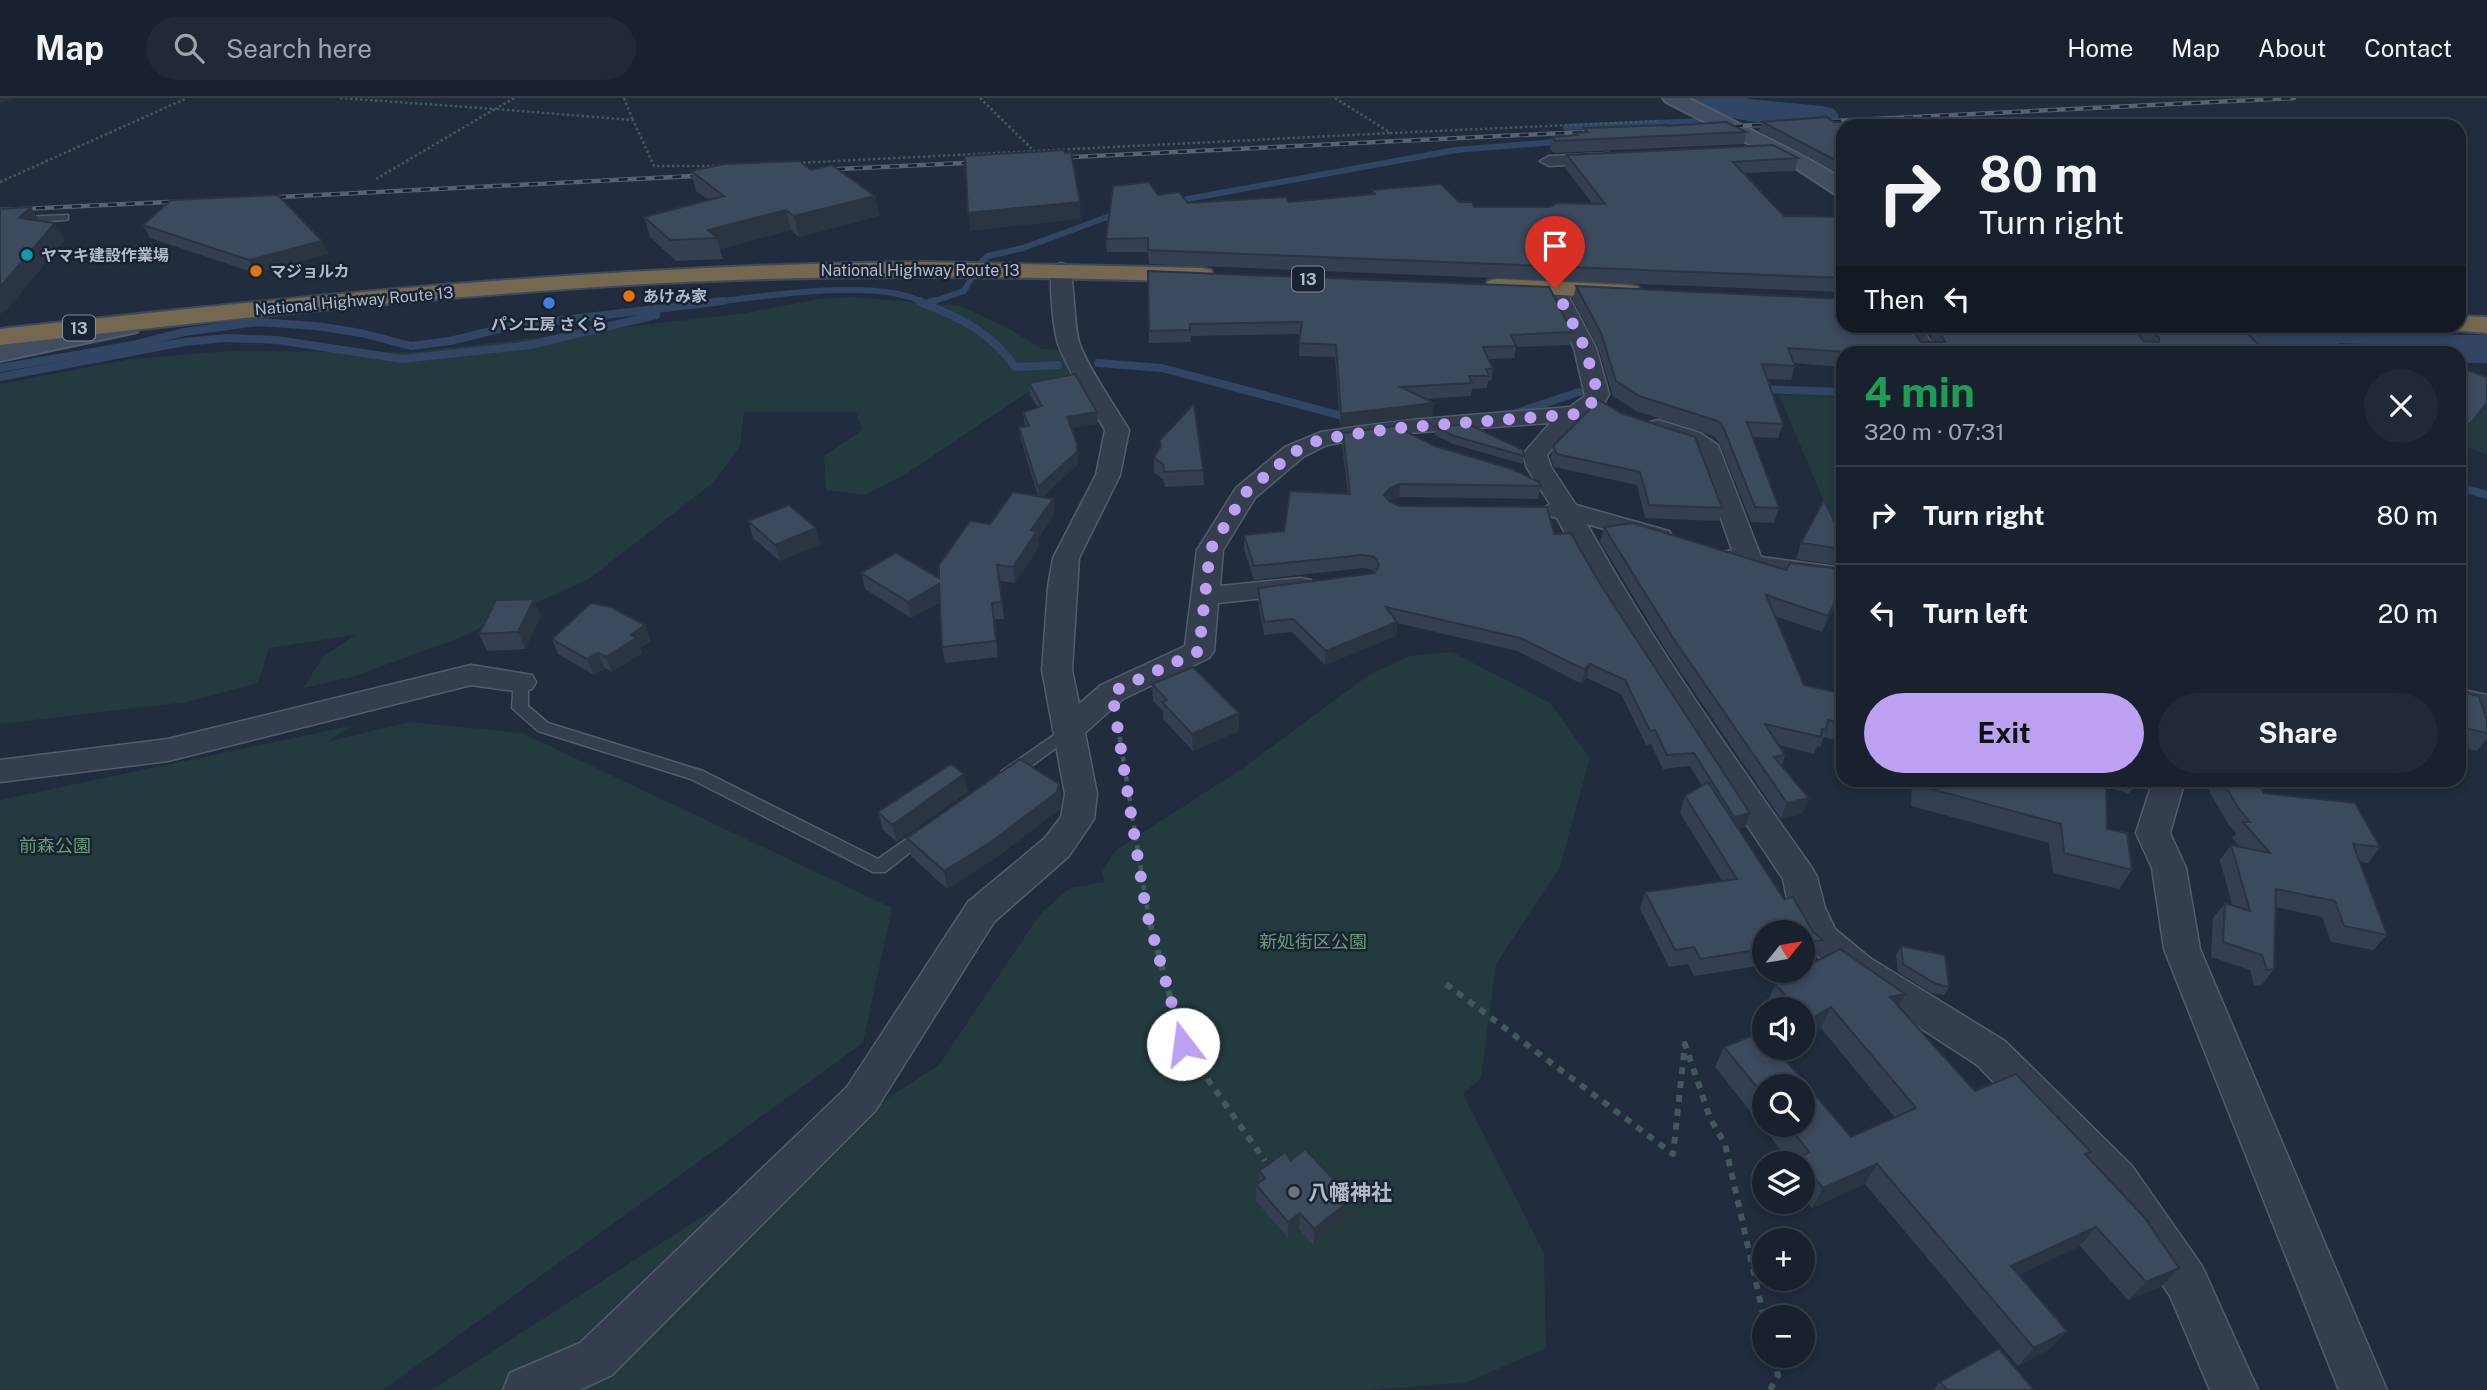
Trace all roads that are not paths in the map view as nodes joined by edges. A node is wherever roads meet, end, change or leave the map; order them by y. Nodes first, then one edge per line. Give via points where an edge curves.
1 (1673, 98) edge
2 (1778, 150) junction
3 (1738, 152) edge
4 (1630, 157) edge
5 (1549, 160) dead end
6 (1836, 185) edge
7 (65, 217) dead end
8 (0, 221) edge
9 (1061, 270) junction
10 (1226, 276) edge
11 (1473, 285) edge
12 (1555, 288) junction
13 (1651, 293) edge
14 (158, 320) junction
15 (2466, 324) edge
16 (2487, 325) edge
17 (0, 337) edge
18 (0, 353) edge
19 (1595, 408) junction
20 (1639, 422) edge
21 (1397, 428) junction
22 (1443, 451) edge
23 (1520, 474) edge
24 (1562, 500) junction
25 (1528, 509) edge
26 (1685, 544) edge
27 (1711, 551) edge
28 (1750, 563) junction
29 (1836, 575) edge
30 (1323, 583) edge
31 (1205, 596) junction
32 (521, 682) joint
33 (2466, 700) edge
34 (2487, 705) edge
35 (1070, 729) junction
36 (0, 771) edge
37 (2167, 787) edge
38 (991, 788) edge
39 (935, 827) edge
40 (527, 1390) edge
41 (2234, 1390) edge
42 (2363, 1390) edge

1 - 2 street
2 - 3 street
2 - 6 street
4 - 5 street
7 - 8 lane
9 - 10 highway, National Highway Route 13 / 13
9 - 14 highway, National Highway Route 13 / 13 via 758,272 510,287
9 - 35 street via 1069,344 1117,430 1108,475 1066,558 1057,670
11 - 12 highway
12 - 13 highway
12 - 19 street via 1585,348 1598,394
14 - 17 highway, National Highway Route 13 / 13
14 - 18 street
15 - 16 highway
19 - 21 street
19 - 24 street via 1562,424 1535,454 1539,468
20 - 28 street via 1689,437 1709,450
21 - 22 street
21 - 31 street via 1321,439 1294,452 1245,493 1210,550
23 - 24 street
24 - 25 street
24 - 26 street
24 - 41 street via 1611,591 1691,718 1800,877 1821,938 1857,968 1991,1053 2117,1180 2186,1281
27 - 28 street
28 - 29 street
30 - 31 street
31 - 35 street via 1199,651 1112,692
32 - 36 street via 471,675 168,750
32 - 39 lane via 520,708 543,727 697,775 879,867
33 - 34 street
35 - 38 lane
35 - 40 street via 1081,794 1077,819 1057,847 981,912 861,1099 596,1359
37 - 42 street via 2152,832 2169,868 2182,949

